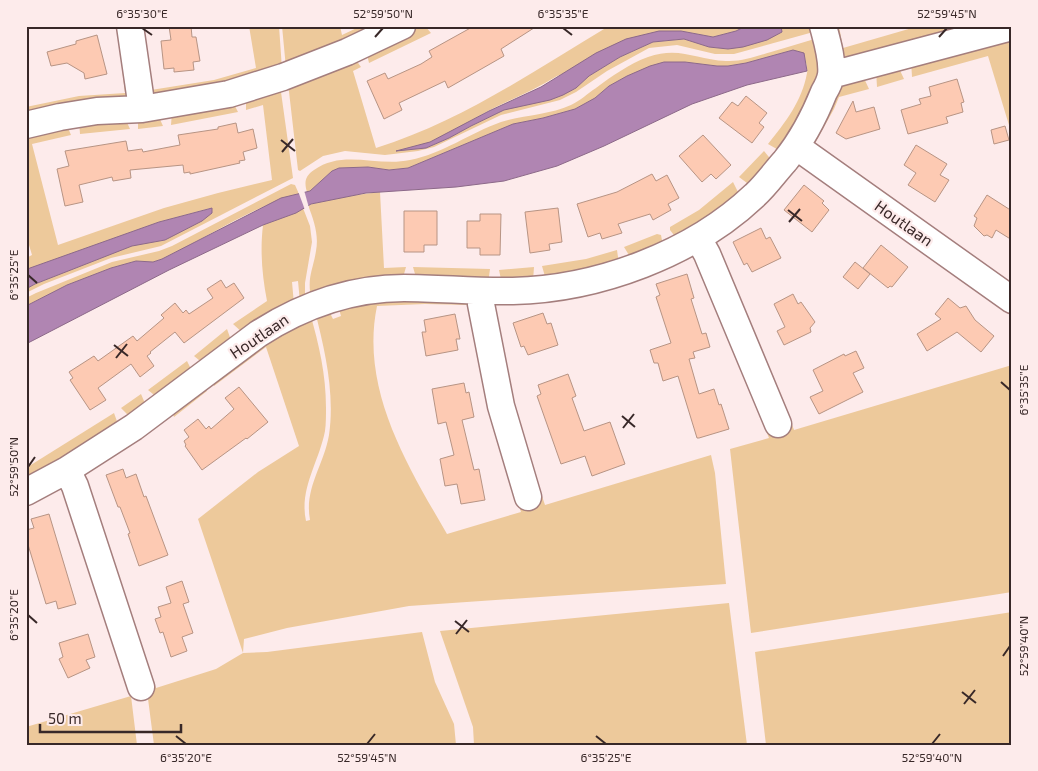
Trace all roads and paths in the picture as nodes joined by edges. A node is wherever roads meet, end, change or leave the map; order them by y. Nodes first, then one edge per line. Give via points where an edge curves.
1 (130, 26) edge
2 (402, 26) edge
3 (823, 26) edge
4 (1012, 27) edge
5 (831, 75) junction
6 (142, 109) junction
7 (26, 125) edge
8 (797, 147) junction
9 (698, 238) junction
10 (482, 291) junction
11 (1012, 300) edge
12 (778, 424) dead end
13 (67, 470) junction
14 (26, 492) edge
15 (528, 497) dead end
16 (141, 687) dead end

1 - 6 street
2 - 6 street via 283,77 229,94
3 - 5 street, Houtlaan
4 - 5 street
5 - 8 street, Houtlaan via 816,113
6 - 7 street via 96,111
8 - 9 street, Houtlaan via 755,195
8 - 11 street, Houtlaan
9 - 10 street, Houtlaan via 622,272 547,288
9 - 12 street
10 - 13 street, Houtlaan via 384,289 339,296 311,305 258,334 134,427
10 - 15 street via 481,304 501,406
13 - 14 street, Houtlaan
13 - 16 street

